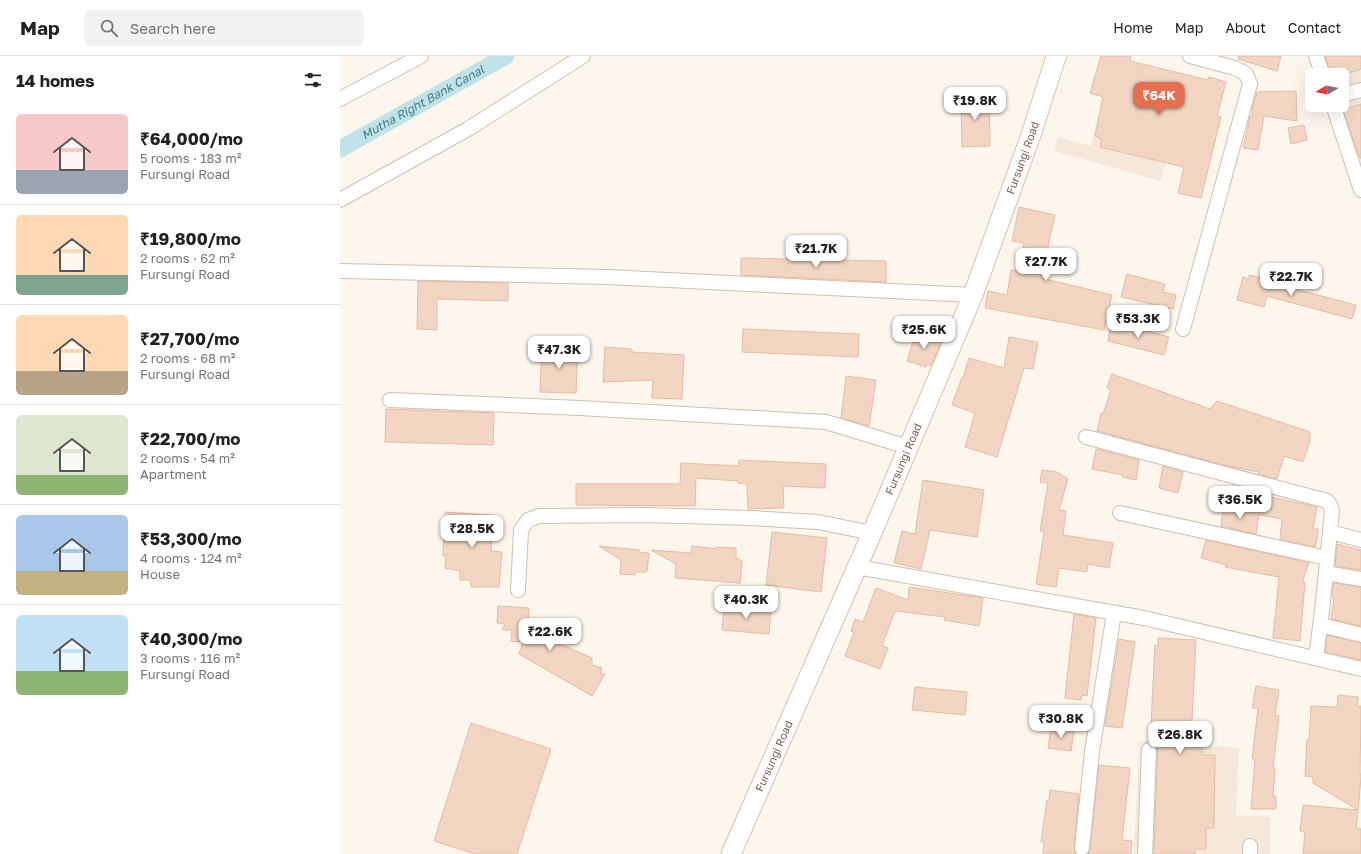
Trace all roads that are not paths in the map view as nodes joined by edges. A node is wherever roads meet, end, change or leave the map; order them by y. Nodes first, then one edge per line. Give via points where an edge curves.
1 (421, 56) edge
2 (583, 56) edge
3 (1057, 56) edge
4 (1190, 56) edge
5 (1316, 56) edge
6 (1320, 68) edge
7 (1361, 90) edge
8 (1349, 93) edge
9 (340, 99) edge
10 (1335, 112) edge
11 (1361, 190) edge
12 (340, 200) edge
13 (340, 271) edge
14 (973, 295) junction
15 (1184, 329) dead end
16 (390, 400) dead end
17 (1086, 437) dead end
18 (908, 447) junction
19 (1120, 513) dead end
20 (1330, 532) junction
21 (872, 533) junction
22 (1361, 540) edge
23 (1327, 558) junction
24 (857, 567) junction
25 (1326, 573) junction
26 (1361, 579) edge
27 (518, 590) dead end
28 (1114, 613) junction
29 (1321, 625) junction
30 (1361, 634) edge
31 (1316, 658) junction
32 (1361, 669) edge
33 (1149, 750) dead end
34 (1082, 848) dead end
35 (731, 854) edge
36 (1144, 854) edge

1 - 9 street
2 - 12 street via 468,129
3 - 14 street, Fursungi Road
4 - 15 street via 1235,68 1246,74 1250,84
5 - 6 street
7 - 8 street
10 - 11 street
13 - 14 street via 607,278
14 - 18 street, Fursungi Road
16 - 18 street via 826,422
17 - 20 street via 1327,501 1332,511
18 - 21 street, Fursungi Road
19 - 23 street
20 - 22 street
20 - 23 street
21 - 24 street, Fursungi Road
21 - 27 street via 818,522 751,518 646,515 539,516 528,520 520,530
23 - 25 street
24 - 28 street
24 - 35 street, Fursungi Road
25 - 26 street
25 - 29 street
28 - 31 street
28 - 34 street via 1092,752
29 - 30 street
29 - 31 street
31 - 32 street
33 - 36 street

